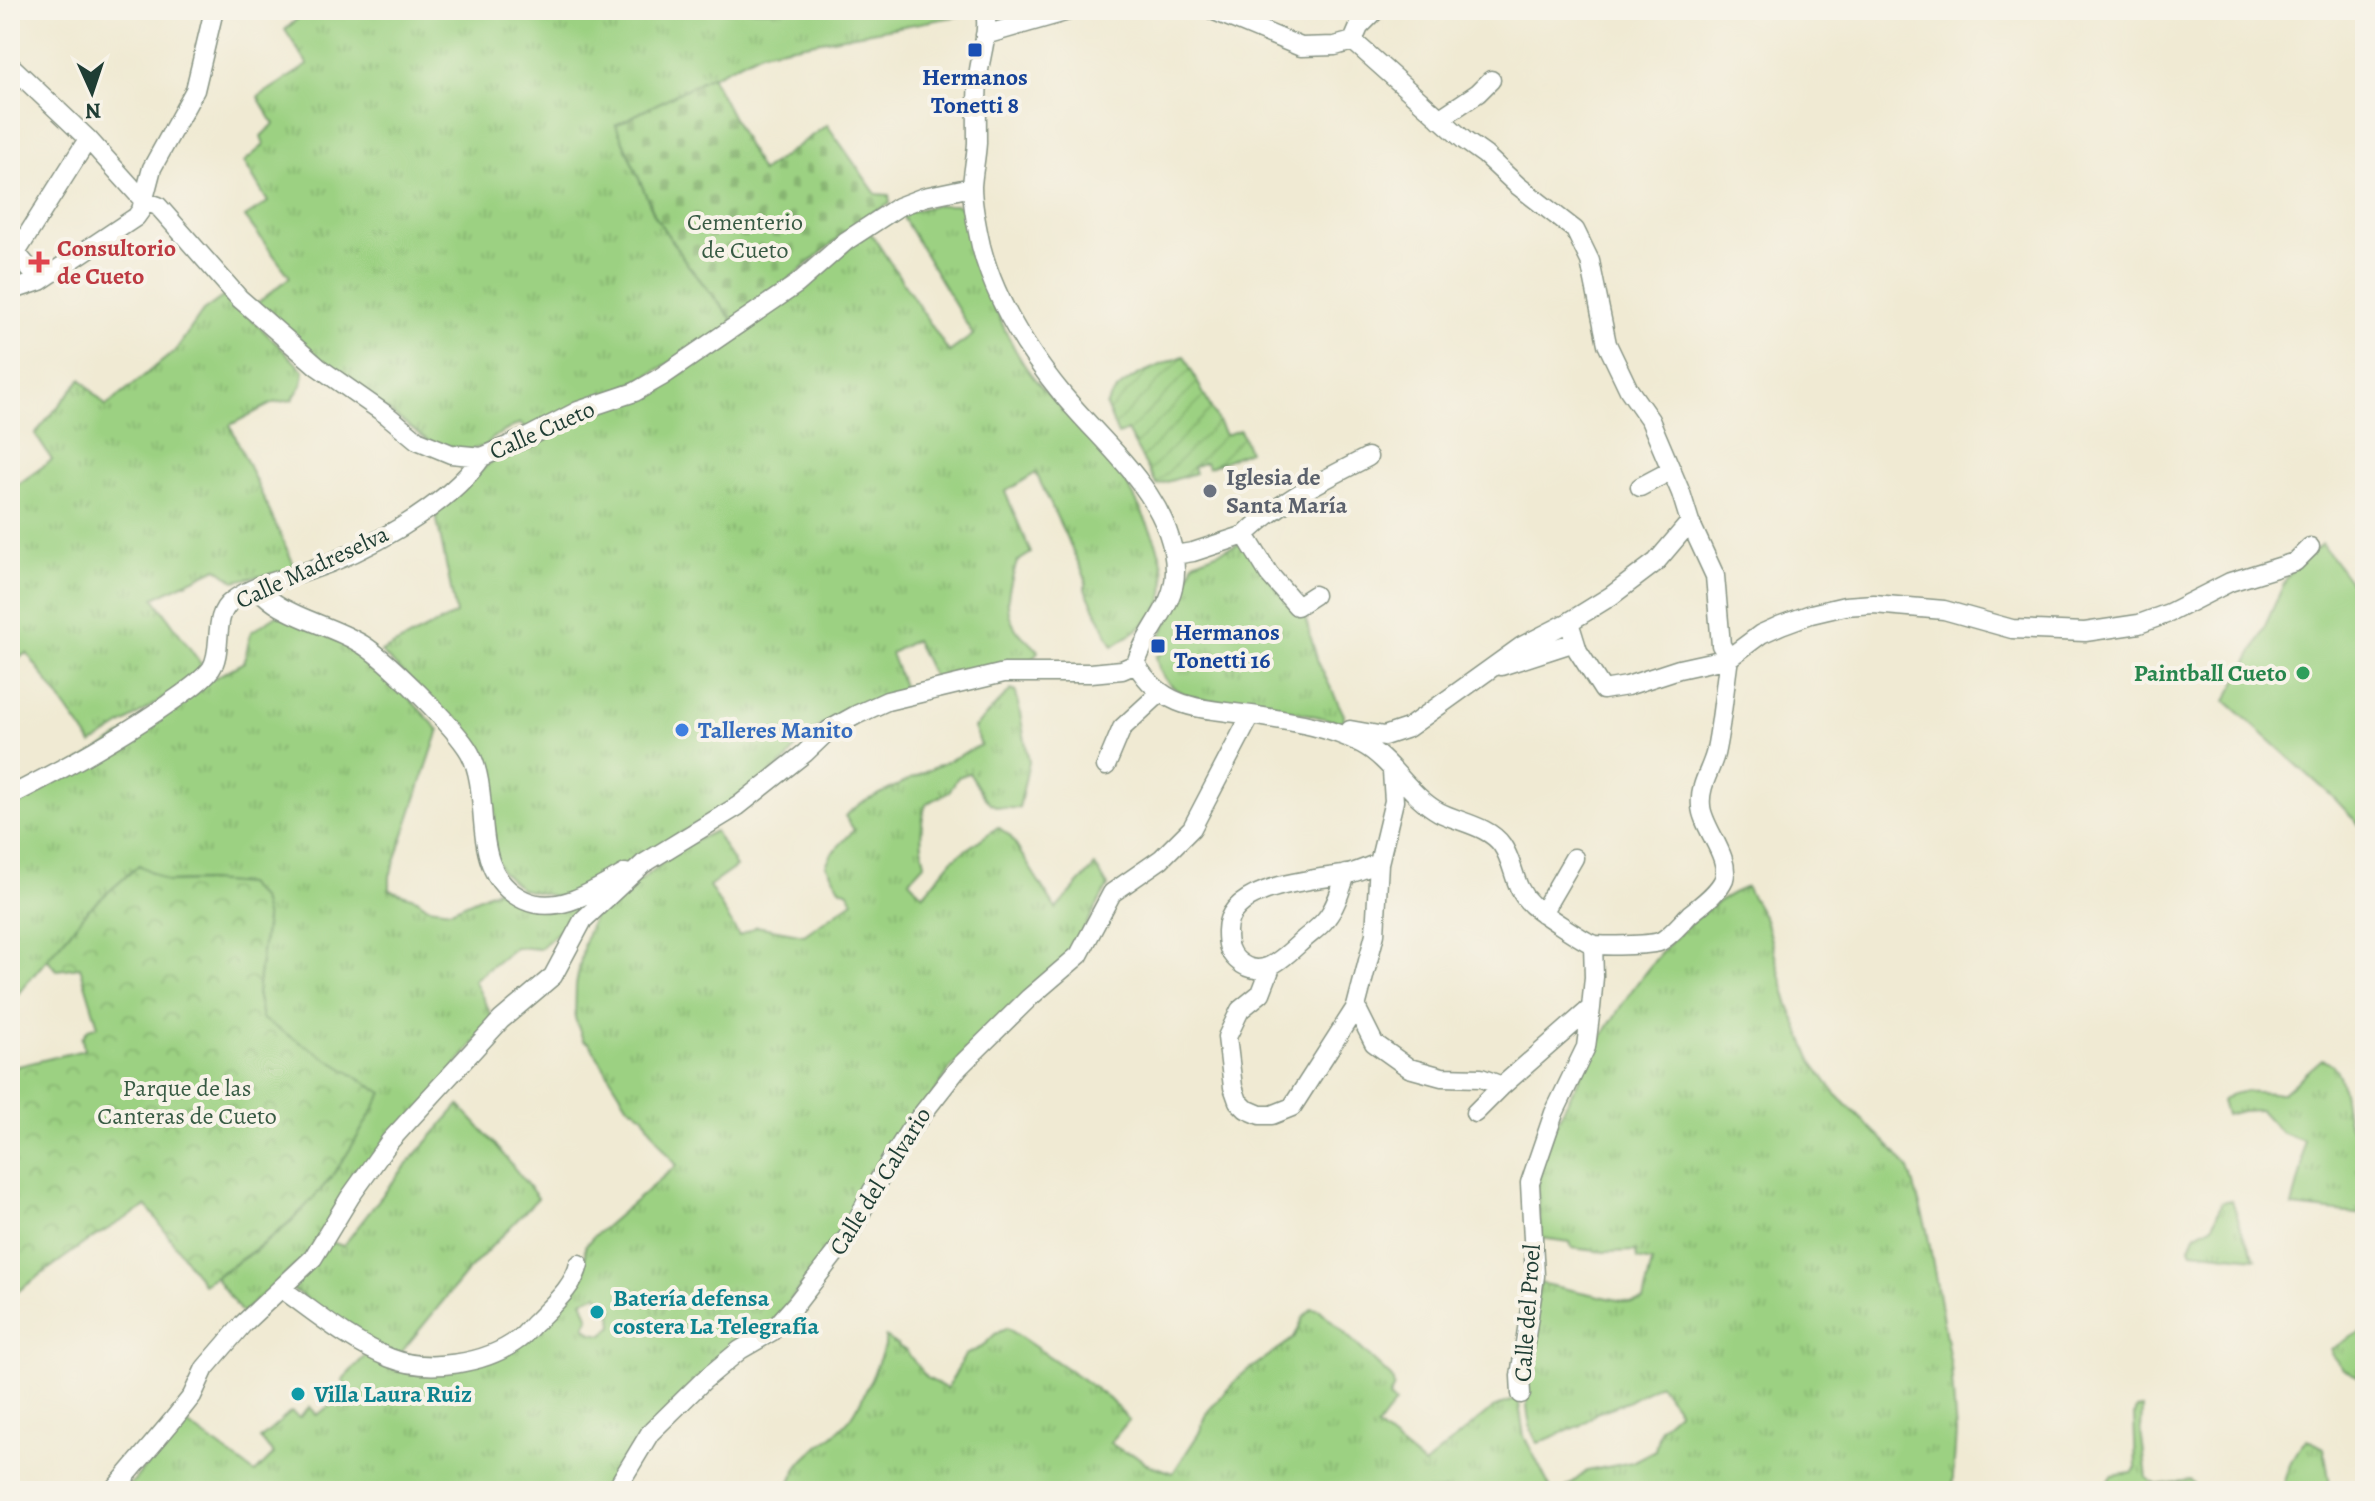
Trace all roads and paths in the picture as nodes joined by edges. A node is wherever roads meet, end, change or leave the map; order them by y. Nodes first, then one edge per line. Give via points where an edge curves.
1 (214, 10) edge
2 (985, 10) edge
3 (1072, 10) edge
4 (1212, 10) edge
5 (1376, 10) edge
6 (985, 35) junction
7 (1353, 41) junction
8 (10, 65) edge
9 (1491, 80) dead end
10 (1439, 119) junction
11 (88, 139) junction
12 (972, 187) junction
13 (144, 201) junction
14 (40, 281) junction
15 (10, 291) edge
16 (482, 457) junction
17 (1368, 457) dead end
18 (1672, 470) junction
19 (1640, 487) dead end
20 (1690, 522) junction
21 (1245, 535) junction
22 (2310, 547) dead end
23 (1174, 555) junction
24 (257, 588) junction
25 (1314, 595) dead end
26 (1569, 622) junction
27 (1575, 642) junction
28 (1729, 658) junction
29 (1136, 664) junction
30 (1487, 670) junction
31 (1160, 693) junction
32 (1251, 715) junction
33 (1335, 731) junction
34 (1106, 766) dead end
35 (1392, 772) junction
36 (10, 796) edge
37 (1574, 858) dead end
38 (1379, 863) junction
39 (643, 864) junction
40 (1346, 874) junction
41 (1542, 913) junction
42 (1593, 944) junction
43 (1271, 967) junction
44 (1356, 1007) junction
45 (1591, 1008) junction
46 (1502, 1086) junction
47 (1475, 1113) dead end
48 (1530, 1183) junction
49 (1515, 1201) dead end
50 (579, 1264) dead end
51 (282, 1289) junction
52 (1521, 1394) dead end
53 (113, 1491) edge
54 (615, 1491) edge

1 - 13 street via 195,90 152,168
2 - 6 street
3 - 6 street
4 - 7 street via 1301,47
5 - 7 street
6 - 12 street
7 - 10 street
8 - 11 street, Calle Cueto
9 - 10 street
10 - 18 street via 1575,230 1590,261 1607,344
11 - 13 street, Calle Cueto
11 - 14 street via 16,253
12 - 16 street, Calle Cueto via 898,207 661,377
12 - 23 street via 981,246 1008,314 1060,392 1136,476 1169,532
13 - 14 street via 136,217
13 - 16 street, Calle Cueto via 158,206 239,298 318,367 417,440 451,454
14 - 15 street
16 - 24 street, Calle Madreselva via 464,480 390,532 334,560
17 - 21 street via 1296,494
18 - 19 street
18 - 20 street
20 - 26 street via 1656,562
20 - 28 street via 1715,576 1721,645
21 - 23 street
21 - 25 street via 1297,606
22 - 28 street via 2295,562 2230,582 2139,624 2085,632 2012,629 1944,610 1845,606 1761,634
23 - 29 street via 1167,606 1141,644
24 - 36 street, Calle Madreselva via 223,612 212,667 203,677 95,751
24 - 39 street via 279,606 374,651 447,724 476,766 490,862 524,900 568,903
26 - 27 street
26 - 30 street
27 - 28 street via 1603,690
27 - 30 street
28 - 42 street via 1714,756 1700,799 1724,878 1659,942
29 - 31 street
29 - 39 street via 1091,673 1004,673 887,701 829,730 738,806
30 - 33 street via 1408,728 1384,736
31 - 32 street via 1207,711
31 - 34 street via 1122,728
32 - 33 street
32 - 54 street, Calle del Calvario via 1192,828 1161,859 1112,893 1079,955 959,1067 909,1131 850,1234 796,1304 771,1332 716,1370 650,1433
33 - 35 street via 1375,753
35 - 38 street via 1394,801
35 - 41 street via 1439,812 1502,845 1520,892
37 - 41 street
38 - 40 street
38 - 44 street via 1375,934
39 - 51 street via 583,920 553,976 501,1020 390,1141 323,1245
40 - 43 street via 1325,921
40 - 43 street via 1272,888 1230,914 1227,943 1232,956 1253,970
41 - 42 street
42 - 45 street, Calle del Proel
43 - 44 street via 1261,993 1240,1010 1227,1037 1233,1087 1246,1109 1272,1115 1292,1107
44 - 46 street via 1374,1043 1409,1068
45 - 46 street
45 - 48 street, Calle del Proel via 1586,1047 1554,1113
46 - 47 street
48 - 49 street, Calle del Proel
48 - 52 street, Calle del Proel via 1535,1276
50 - 51 street via 571,1283 519,1339 481,1358 444,1364 391,1358 353,1340
51 - 53 street via 205,1368 192,1396

